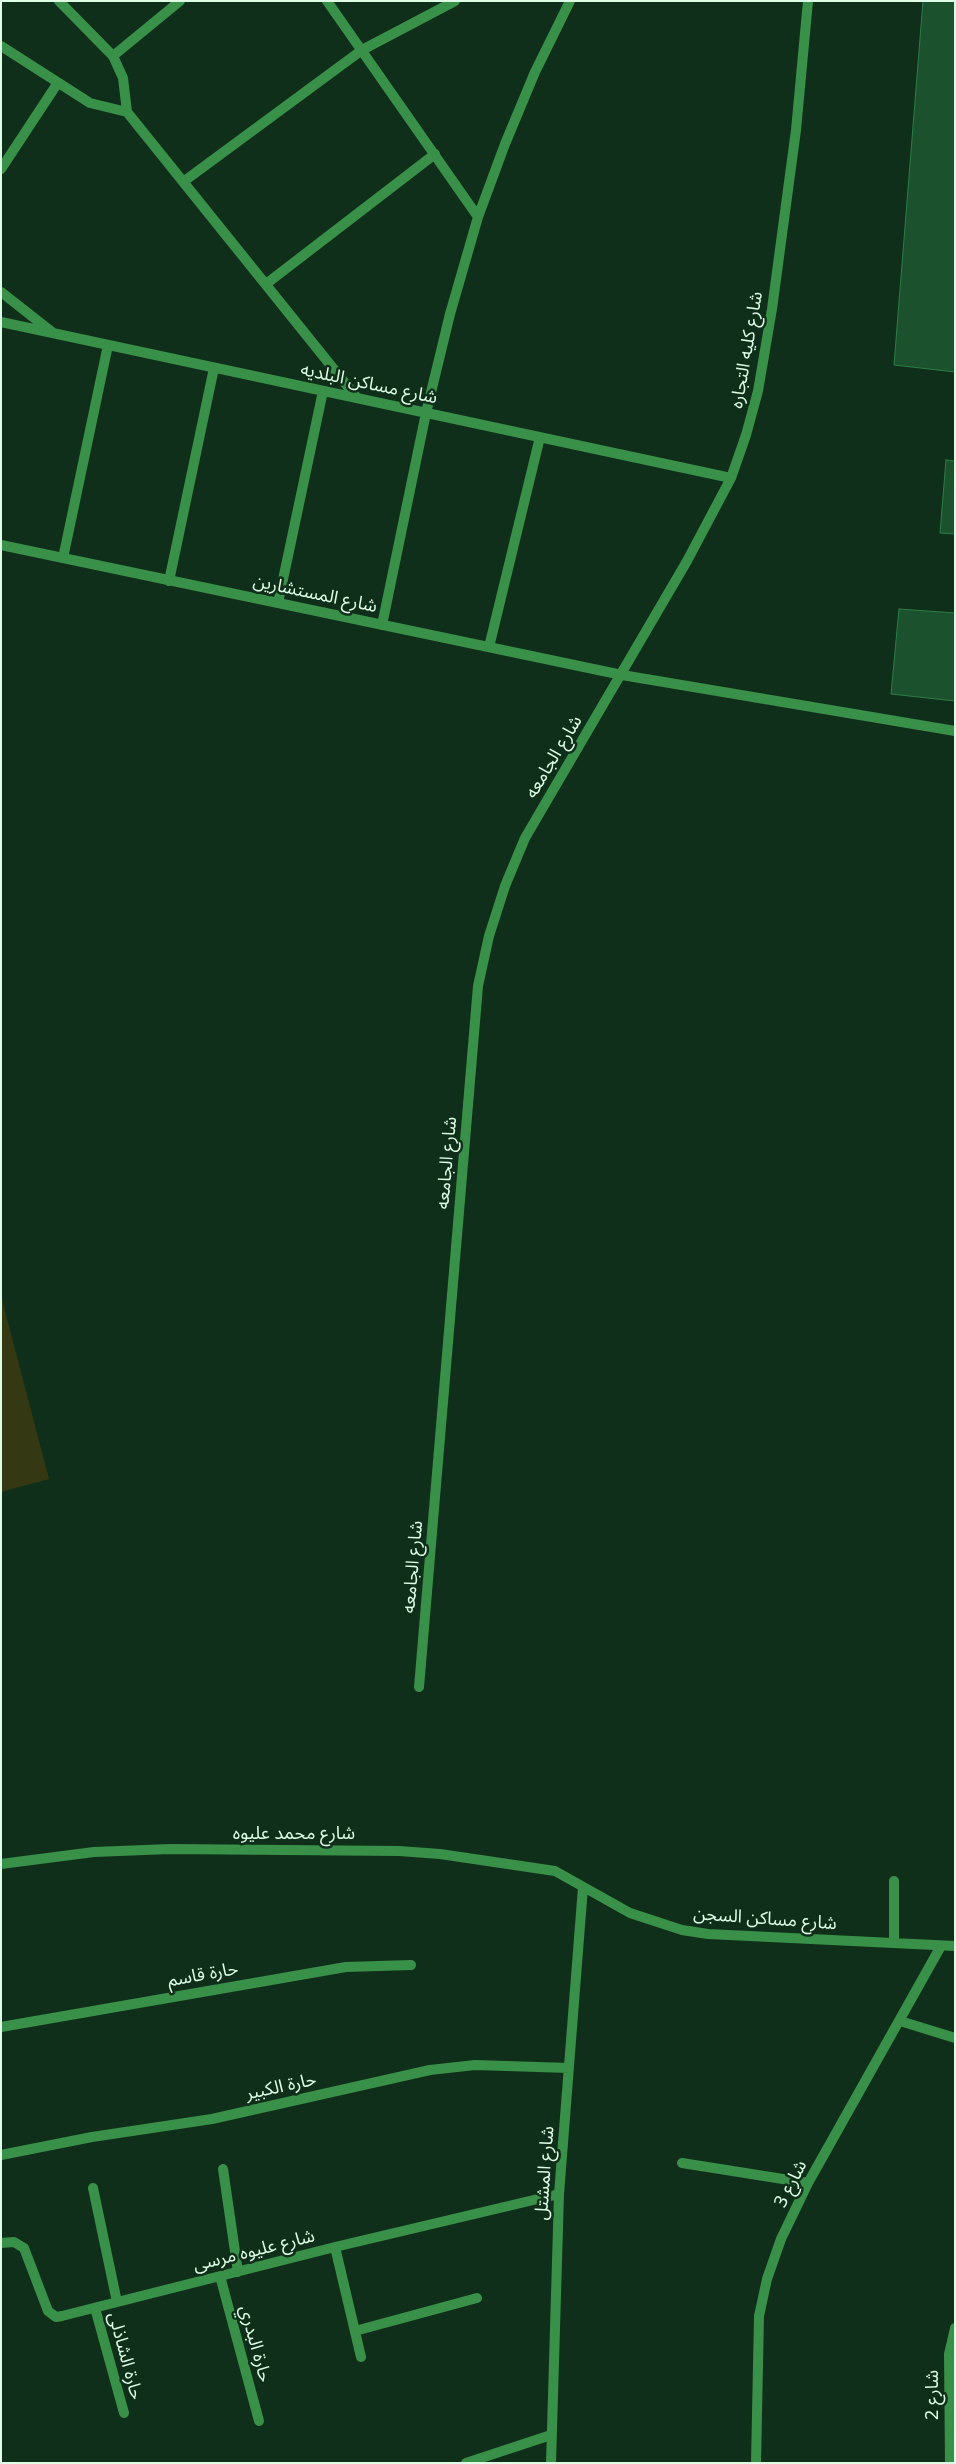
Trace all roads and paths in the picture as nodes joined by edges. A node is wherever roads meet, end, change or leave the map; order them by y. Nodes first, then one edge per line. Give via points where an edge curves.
1 (59, 1) edge
2 (180, 1) edge
3 (327, 1) edge
4 (455, 1) edge
5 (570, 1) edge
6 (808, 1) edge
7 (1, 46) edge
8 (362, 50) junction
9 (113, 56) junction
10 (57, 84) junction
11 (127, 112) junction
12 (435, 154) junction
13 (1, 169) edge
14 (184, 182) junction
15 (478, 217) junction
16 (266, 284) junction
17 (1, 292) edge
18 (1, 322) edge
19 (55, 334) junction
20 (108, 345) junction
21 (214, 368) junction
22 (323, 391) junction
23 (358, 398) junction
24 (426, 413) junction
25 (540, 438) junction
26 (731, 478) junction
27 (1, 545) edge
28 (63, 558) junction
29 (169, 580) junction
30 (278, 603) junction
31 (382, 625) junction
32 (489, 647) junction
33 (622, 675) junction
34 (955, 731) edge
35 (419, 1687) dead end
36 (1, 1864) edge
37 (894, 1881) dead end
38 (583, 1887) junction
39 (894, 1943) junction
40 (940, 1946) junction
41 (955, 1946) edge
42 (411, 1965) dead end
43 (900, 2021) junction
44 (1, 2027) edge
45 (955, 2038) edge
46 (569, 2068) junction
47 (1, 2155) edge
48 (682, 2163) dead end
49 (223, 2169) dead end
50 (808, 2183) junction
51 (93, 2188) dead end
52 (559, 2194) junction
53 (1, 2244) edge
54 (335, 2247) junction
55 (238, 2272) junction
56 (220, 2276) junction
57 (476, 2298) dead end
58 (117, 2302) junction
59 (95, 2308) junction
60 (955, 2328) edge
61 (355, 2331) junction
62 (361, 2358) dead end
63 (124, 2413) dead end
64 (259, 2421) dead end
65 (551, 2436) junction
66 (466, 2463) edge
67 (551, 2463) edge
68 (756, 2463) edge
69 (950, 2463) edge

1 - 9 street
2 - 9 street
3 - 8 street
4 - 8 street
5 - 15 street via 504,144
6 - 26 street, شارع كليه التجاره via 796,130 772,310 758,391
7 - 10 street
8 - 12 street
8 - 14 street
9 - 11 street via 123,78
10 - 11 street via 90,103
10 - 13 street
11 - 14 street
12 - 15 street
12 - 16 street
14 - 16 street
15 - 24 street
16 - 23 street
17 - 19 street
18 - 19 street, شارع مساكن البلديه
19 - 20 street, شارع مساكن البلديه
20 - 21 street, شارع مساكن البلديه
20 - 28 street
21 - 22 street, شارع مساكن البلديه
21 - 29 street
22 - 23 street, شارع مساكن البلديه
22 - 30 street
23 - 24 street, شارع مساكن البلديه
24 - 25 street, شارع مساكن البلديه
24 - 31 street
25 - 26 street, شارع مساكن البلديه
25 - 32 street
26 - 33 street, شارع كليه التجاره
27 - 28 street, شارع المستشارين
28 - 29 street, شارع المستشارين
29 - 30 street, شارع المستشارين
30 - 31 street, شارع المستشارين
31 - 32 street, شارع المستشارين
32 - 33 street, شارع المستشارين
33 - 34 street, شارع المستشارين
33 - 35 street, شارع الجامعه via 524,838 489,936 478,986
36 - 38 street, شارع محمد عليوه via 94,1852 399,1851 555,1872
37 - 39 street
38 - 39 street, شارع مساكن السجن via 630,1913 682,1930
38 - 46 street, شارع المشتل
39 - 40 street, شارع مساكن السجن
40 - 41 street, شارع مساكن السجن
40 - 43 street, شارع 3
42 - 44 street, حارة قاسم via 346,1967
43 - 45 street
43 - 50 street, شارع 3
46 - 47 street, حارة الكبير via 475,2065 430,2070 212,2119
46 - 52 street, شارع المشتل
48 - 50 street
49 - 55 street
50 - 68 street, شارع 3 via 781,2239 766,2280 759,2316
51 - 58 street
52 - 54 street, شارع عليوه مرسى
52 - 65 street, شارع المشتل
53 - 59 street, شارع عليوه مرسى via 14,2242 24,2248 52,2315 62,2316
54 - 55 street, شارع عليوه مرسى
54 - 61 street
55 - 56 street, شارع عليوه مرسى
56 - 58 street, شارع عليوه مرسى
56 - 64 street, حارة البدري
57 - 61 street
58 - 59 street, شارع عليوه مرسى
59 - 63 street, حارة الشاذلى
60 - 69 street, شارع 2 via 949,2354
61 - 62 street
65 - 66 street
65 - 67 street, شارع المشتل

